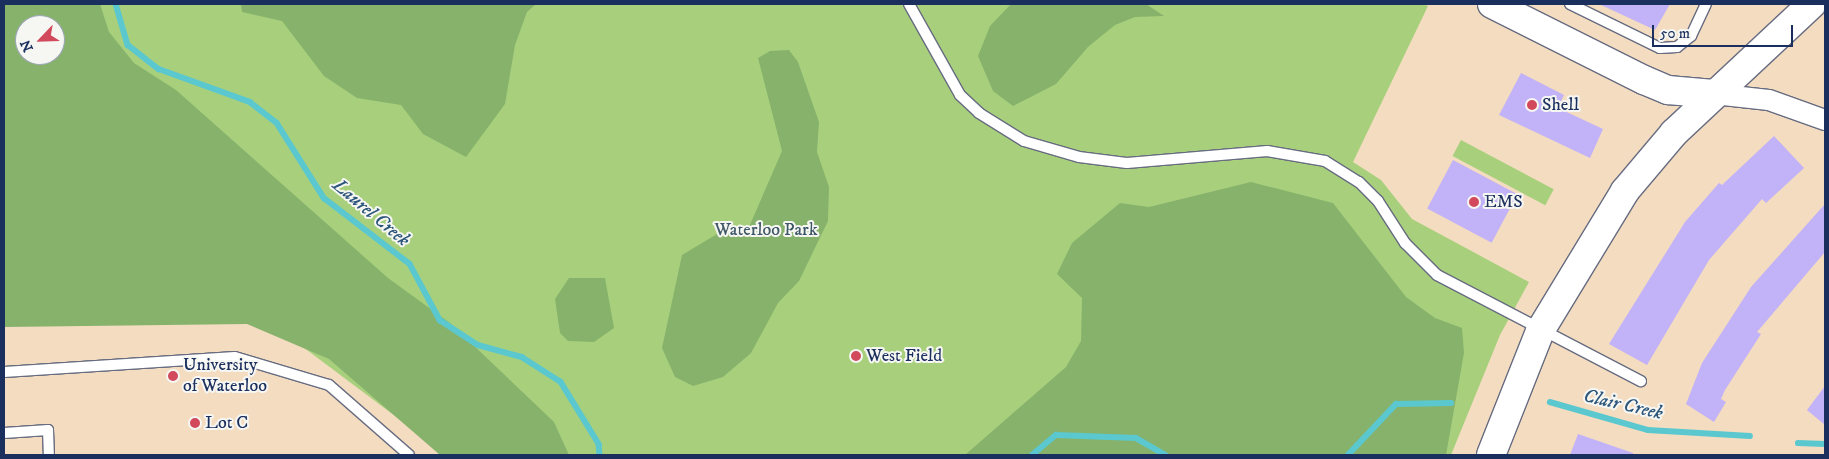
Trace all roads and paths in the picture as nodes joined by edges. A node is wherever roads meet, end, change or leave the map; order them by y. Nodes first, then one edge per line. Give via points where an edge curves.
1 (909, 4) edge
2 (1492, 4) edge
3 (1570, 4) edge
4 (1706, 4) edge
5 (1812, 4) edge
6 (1714, 94) junction
7 (1825, 120) edge
8 (1540, 330) junction
9 (4, 372) edge
10 (1641, 381) dead end
11 (4, 433) edge
12 (49, 455) edge
13 (409, 455) edge
14 (1491, 455) edge

1 - 8 lane via 960,95 979,113 1024,141 1079,157 1127,163 1266,151 1325,161 1359,182 1378,201 1405,243 1437,275
2 - 6 main road via 1668,90
3 - 4 lane via 1660,48 1677,47 1691,36
5 - 6 main road
6 - 7 street via 1769,100
6 - 8 main road via 1625,190
8 - 10 lane
8 - 14 main road
9 - 13 lane via 235,357 329,385
11 - 12 lane via 48,430

